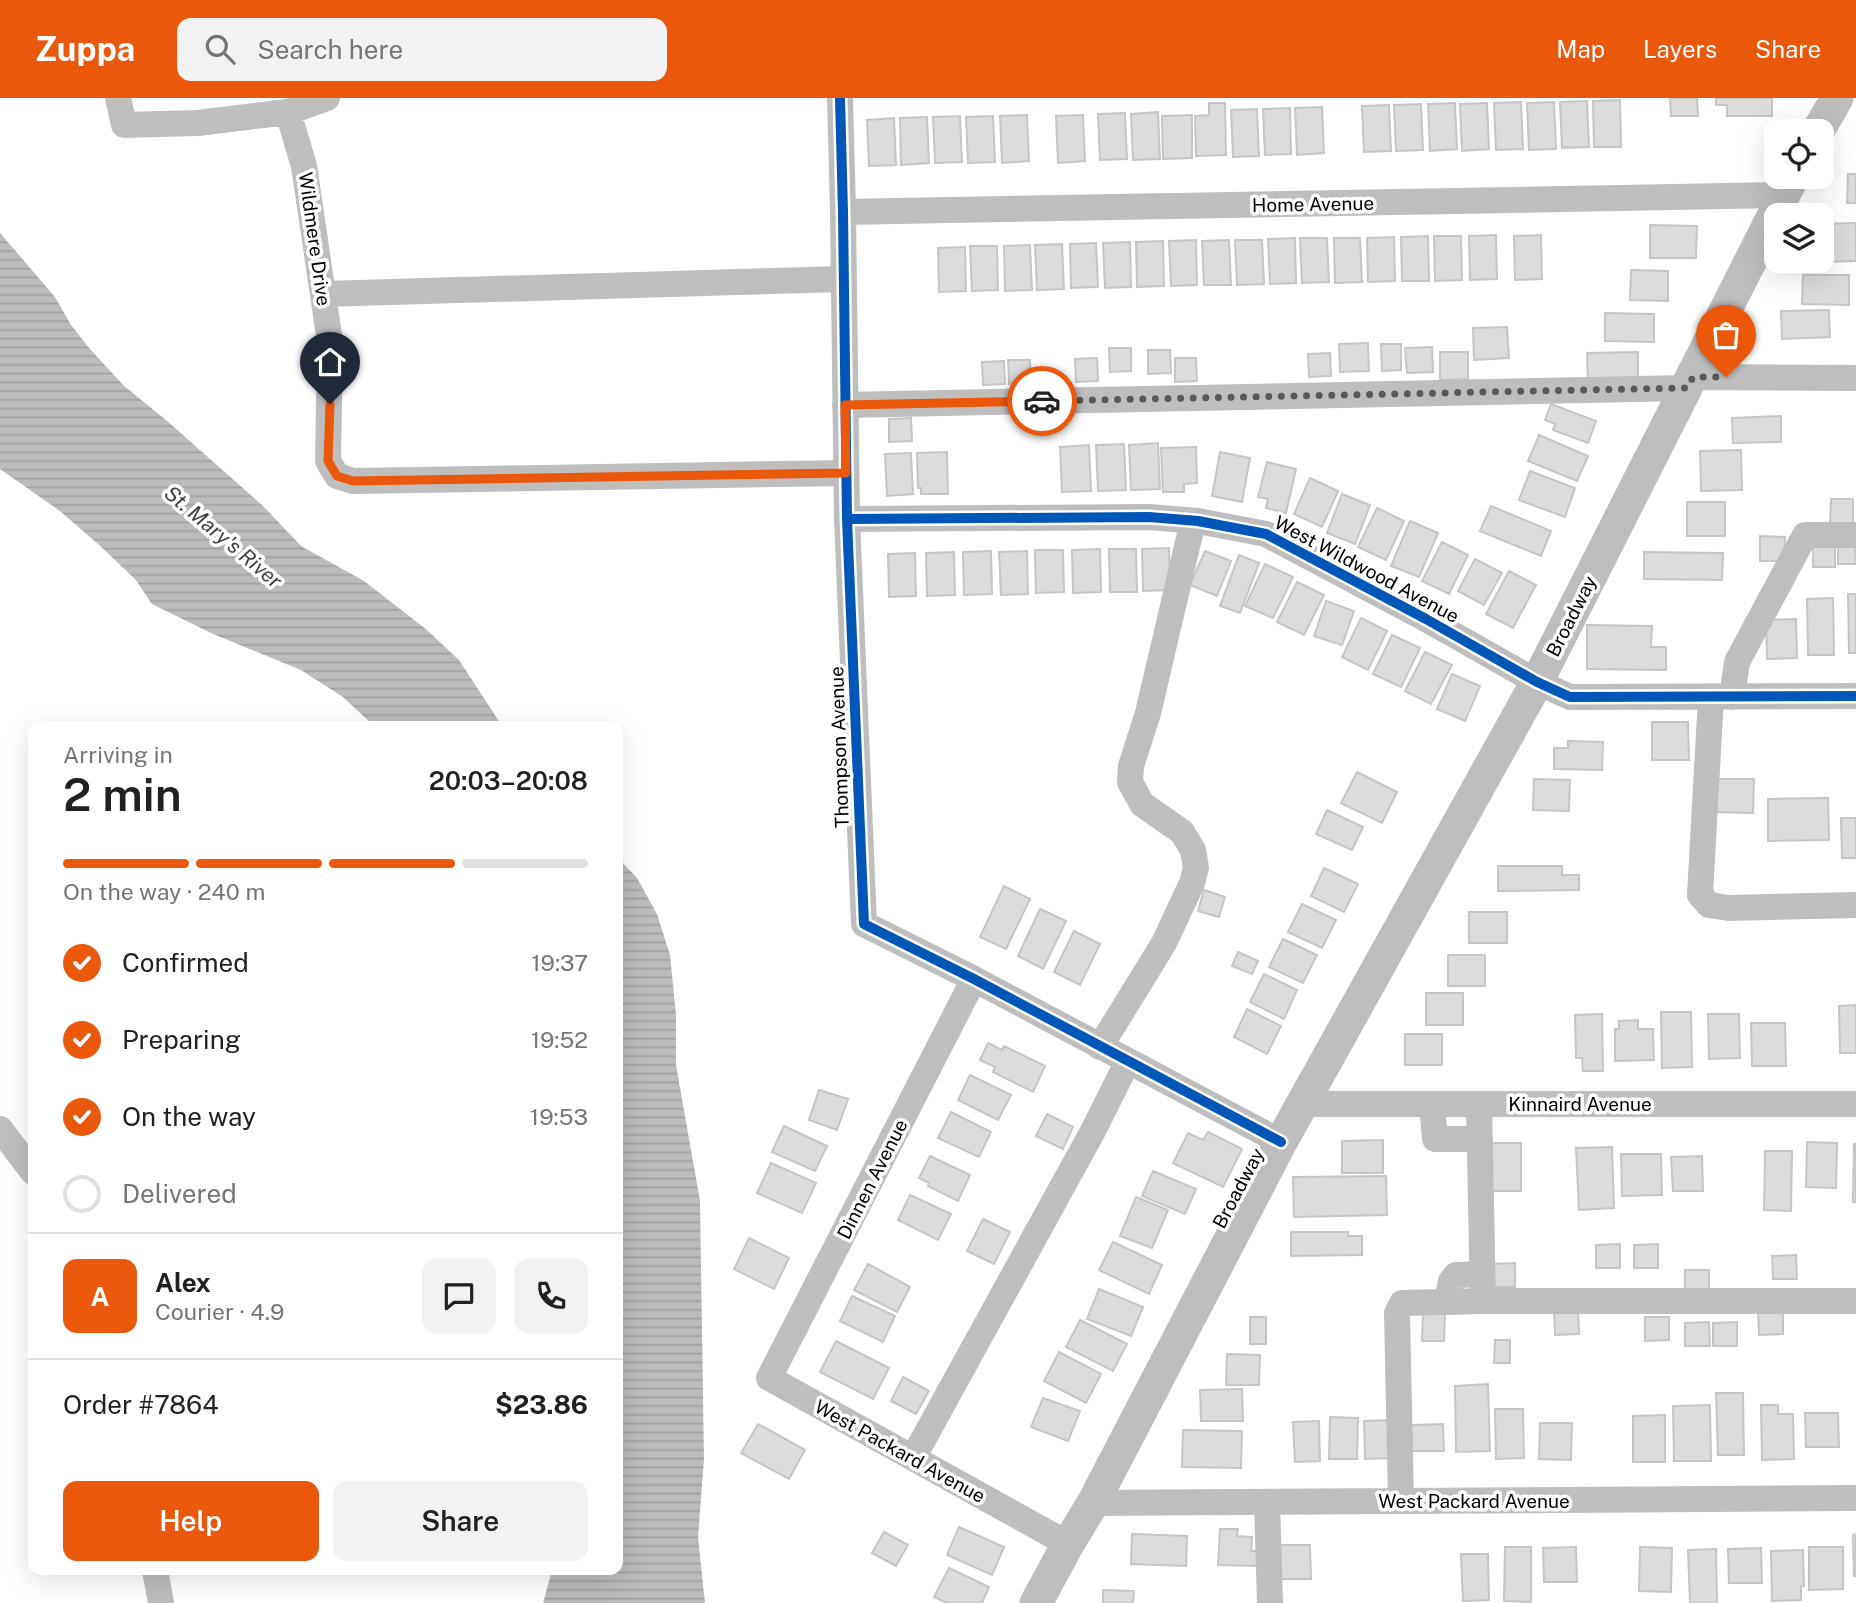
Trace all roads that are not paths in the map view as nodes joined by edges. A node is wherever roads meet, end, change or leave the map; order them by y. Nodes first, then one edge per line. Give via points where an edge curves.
1 (118, 98) edge
2 (327, 98) edge
3 (840, 98) edge
4 (1837, 98) edge
5 (288, 112) junction
6 (1825, 119) edge
7 (1764, 187) edge
8 (1787, 189) edge
9 (844, 212) junction
10 (844, 279) junction
11 (323, 294) junction
12 (1856, 378) edge
13 (1690, 383) junction
14 (845, 405) junction
15 (846, 473) junction
16 (847, 519) junction
17 (1193, 521) junction
18 (1856, 535) edge
19 (1537, 682) junction
20 (1856, 696) edge
21 (1721, 697) junction
22 (1856, 905) edge
23 (974, 979) junction
24 (1100, 1046) junction
25 (1128, 1061) junction
26 (1304, 1104) junction
27 (1432, 1104) junction
28 (1479, 1104) junction
29 (1856, 1104) edge
30 (0, 1129) edge
31 (1479, 1139) junction
32 (1281, 1143) junction
33 (28, 1165) edge
34 (1482, 1274) junction
35 (1483, 1301) junction
36 (1856, 1301) edge
37 (1447, 1302) junction
38 (769, 1378) joint
39 (913, 1458) junction
40 (1856, 1498) edge
41 (1401, 1501) junction
42 (1268, 1502) junction
43 (1093, 1503) junction
44 (1068, 1544) junction
45 (156, 1575) edge
46 (161, 1603) edge
47 (1036, 1603) edge
48 (1270, 1603) edge

1 - 5 street via 124,125 198,123
2 - 5 street
3 - 9 street, Thompson Avenue
4 - 6 main road
5 - 11 street, Wildmere Drive via 304,166
7 - 9 street, Home Avenue
8 - 13 main road, Broadway
9 - 10 street, Thompson Avenue
10 - 11 street
10 - 14 street, Thompson Avenue
11 - 15 street, Wildmere Drive via 330,342 328,461 337,476 353,481
12 - 13 street
13 - 14 street
13 - 19 main road, Broadway
14 - 15 street, Thompson Avenue
15 - 16 street, Thompson Avenue
16 - 17 street, West Wildwood Avenue via 1149,516
16 - 23 street, Thompson Avenue via 864,924
17 - 19 street, West Wildwood Avenue via 1266,534
17 - 24 street via 1148,713 1130,766 1130,782 1142,804 1182,832 1193,850 1196,868 1164,943
18 - 21 street via 1805,535
19 - 21 street, West Wildwood Avenue via 1570,698
19 - 26 main road, Broadway
20 - 21 street, West Wildwood Avenue
21 - 22 street via 1700,895 1709,905 1729,908
23 - 24 street, Thompson Avenue
23 - 38 street, Dinnen Avenue
24 - 25 street, Thompson Avenue
25 - 32 street, Thompson Avenue
25 - 39 street
26 - 27 street, Kinnaird Avenue
26 - 32 main road, Broadway
27 - 28 street, Kinnaird Avenue
27 - 31 street via 1435,1139
28 - 29 street, Kinnaird Avenue
28 - 31 street
30 - 33 street
31 - 34 street
32 - 43 main road, Broadway
34 - 35 street
34 - 37 street via 1456,1275
35 - 36 street
35 - 37 street
37 - 41 street via 1402,1303 1397,1313
38 - 39 street, West Packard Avenue
39 - 44 street, West Packard Avenue
40 - 41 street, West Packard Avenue
41 - 42 street, West Packard Avenue
42 - 43 street, West Packard Avenue
42 - 48 street
43 - 44 main road, Broadway
44 - 47 main road, Broadway
45 - 46 street

